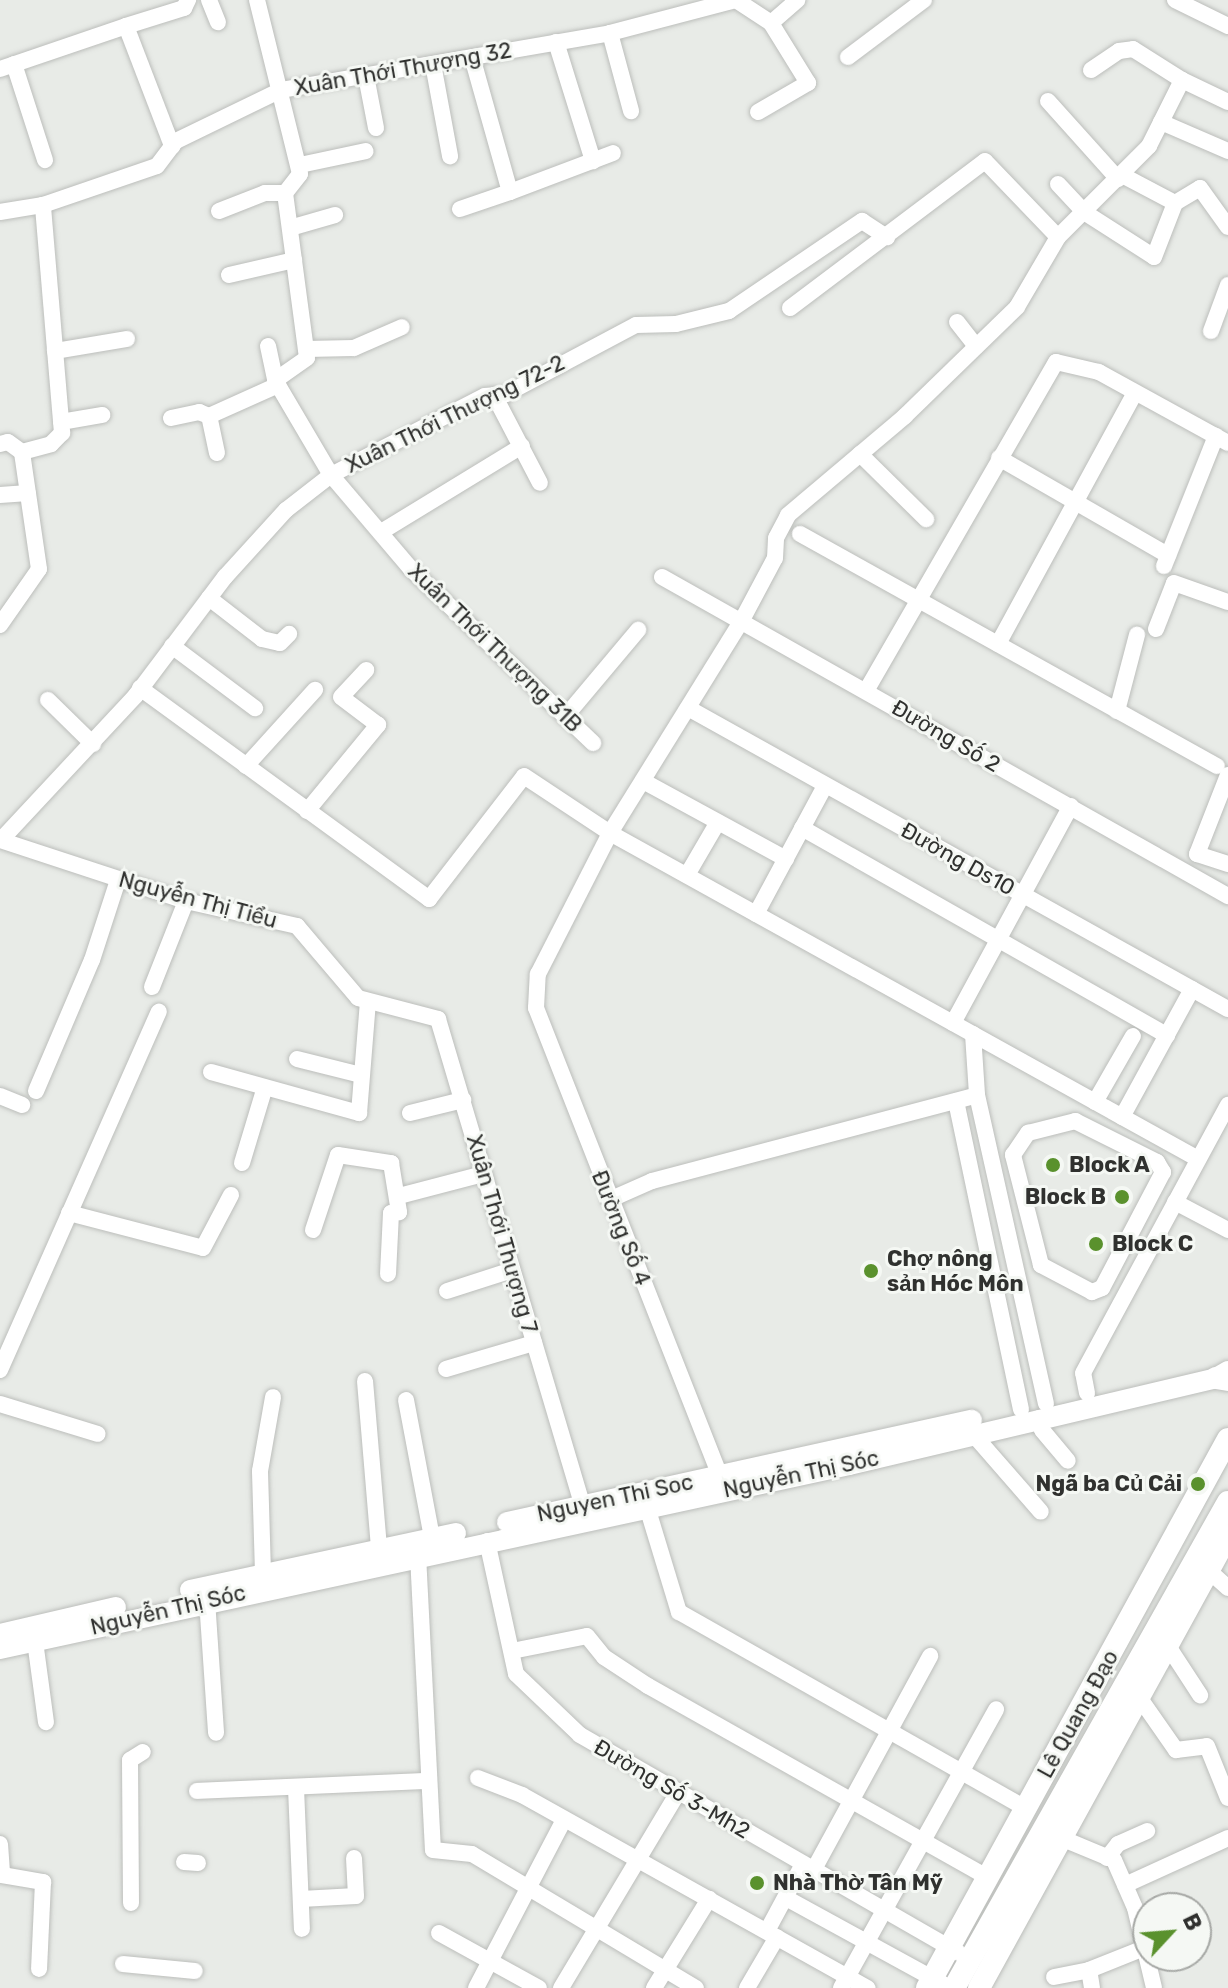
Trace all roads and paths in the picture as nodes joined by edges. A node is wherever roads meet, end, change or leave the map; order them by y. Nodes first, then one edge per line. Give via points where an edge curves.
1 (188, 0) edge
2 (209, 0) edge
3 (257, 0) edge
4 (736, 0) edge
5 (797, 0) edge
6 (924, 0) edge
7 (1175, 0) edge
8 (1217, 0) edge
9 (905, 5) edge
10 (1206, 16) junction
11 (218, 22) dead end
12 (771, 23) junction
13 (126, 26) junction
14 (1228, 26) edge
15 (610, 33) junction
16 (556, 42) junction
17 (472, 57) junction
18 (848, 57) dead end
19 (433, 64) junction
20 (7, 66) edge
21 (1091, 70) dead end
22 (366, 76) junction
23 (1182, 80) junction
24 (281, 90) junction
25 (1048, 101) dead end
26 (1228, 102) edge
27 (631, 111) dead end
28 (758, 112) dead end
29 (1161, 122) junction
30 (376, 128) dead end
31 (172, 146) junction
32 (366, 151) dead end
33 (1228, 151) edge
34 (613, 153) dead end
35 (450, 156) dead end
36 (45, 160) dead end
37 (593, 161) junction
38 (300, 165) junction
39 (1120, 177) junction
40 (1058, 184) dead end
41 (510, 192) junction
42 (285, 193) junction
43 (1175, 203) junction
44 (43, 205) junction
45 (460, 209) dead end
46 (219, 211) dead end
47 (0, 212) edge
48 (1084, 212) junction
49 (335, 215) dead end
50 (1228, 227) edge
51 (290, 228) junction
52 (887, 237) junction
53 (1058, 237) junction
54 (294, 260) junction
55 (229, 275) dead end
56 (1228, 285) edge
57 (790, 308) dead end
58 (957, 322) dead end
59 (402, 327) dead end
60 (1211, 331) dead end
61 (127, 339) dead end
62 (268, 346) dead end
63 (976, 346) junction
64 (306, 349) junction
65 (55, 351) junction
66 (276, 382) junction
67 (494, 395) junction
68 (1134, 395) junction
69 (102, 415) dead end
70 (209, 416) junction
71 (171, 418) dead end
72 (61, 422) junction
73 (1222, 440) edge
74 (0, 444) edge
75 (522, 446) junction
76 (22, 452) junction
77 (217, 453) dead end
78 (860, 454) junction
79 (999, 458) junction
80 (331, 475) junction
81 (540, 483) dead end
82 (28, 493) junction
83 (0, 495) edge
84 (1075, 504) junction
85 (926, 519) dead end
86 (381, 532) junction
87 (800, 534) dead end
88 (662, 577) dead end
89 (209, 598) junction
90 (916, 601) junction
91 (1228, 602) edge
92 (742, 620) junction
93 (0, 625) edge
94 (1156, 629) dead end
95 (638, 630) dead end
96 (289, 634) dead end
97 (1137, 635) dead end
98 (998, 644) junction
99 (172, 646) junction
100 (366, 670) dead end
101 (140, 688) junction
102 (315, 690) dead end
103 (866, 691) junction
104 (48, 700) dead end
105 (255, 708) dead end
106 (688, 708) junction
107 (1117, 711) junction
108 (565, 717) junction
109 (593, 743) dead end
110 (93, 744) junction
111 (246, 766) junction
112 (1223, 770) edge
113 (643, 781) junction
114 (825, 786) junction
115 (1071, 806) junction
116 (307, 811) junction
117 (718, 822) junction
118 (802, 828) junction
119 (610, 833) junction
120 (0, 840) edge
121 (786, 859) junction
122 (1228, 864) edge
123 (687, 875) junction
124 (118, 880) junction
125 (1022, 894) junction
126 (1228, 896) edge
127 (186, 901) junction
128 (756, 914) junction
129 (999, 938) junction
130 (152, 987) dead end
131 (1192, 989) junction
132 (368, 1001) junction
133 (1228, 1009) edge
134 (159, 1012) dead end
135 (953, 1023) junction
136 (973, 1034) junction
137 (1167, 1035) junction
138 (1133, 1036) dead end
139 (297, 1059) dead end
140 (211, 1072) dead end
141 (361, 1075) junction
142 (264, 1090) junction
143 (36, 1091) dead end
144 (977, 1095) junction
145 (0, 1096) edge
146 (463, 1100) junction
147 (956, 1101) junction
148 (1095, 1102) junction
149 (22, 1105) dead end
150 (1227, 1107) edge
151 (410, 1113) dead end
152 (1122, 1117) junction
153 (1198, 1159) junction
154 (242, 1163) dead end
155 (1015, 1165) junction
156 (994, 1170) junction
157 (483, 1174) junction
158 (231, 1195) dead end
159 (399, 1196) junction
160 (609, 1200) junction
161 (1175, 1202) junction
162 (69, 1213) junction
163 (313, 1230) dead end
164 (1007, 1230) junction
165 (1228, 1230) edge
166 (985, 1236) junction
167 (1130, 1237) junction
168 (1150, 1249) junction
169 (1041, 1265) junction
170 (512, 1270) junction
171 (388, 1274) dead end
172 (1017, 1274) junction
173 (447, 1291) dead end
174 (534, 1343) junction
175 (446, 1369) dead end
176 (0, 1370) edge
177 (1224, 1375) edge
178 (365, 1381) dead end
179 (1087, 1393) junction
180 (273, 1397) dead end
181 (406, 1400) dead end
182 (0, 1404) edge
183 (1035, 1410) junction
184 (98, 1434) dead end
185 (973, 1434) junction
186 (1228, 1439) edge
187 (1068, 1461) dead end
188 (1228, 1466) edge
189 (720, 1476) junction
190 (1228, 1502) edge
191 (647, 1507) junction
192 (584, 1512) junction
193 (1041, 1512) dead end
194 (1228, 1535) edge
195 (432, 1538) junction
196 (487, 1541) junction
197 (379, 1549) junction
198 (418, 1555) junction
199 (1208, 1570) junction
200 (263, 1573) junction
201 (1228, 1588) edge
202 (207, 1600) junction
203 (130, 1610) junction
204 (0, 1634) edge
205 (35, 1641) junction
206 (1168, 1646) junction
207 (0, 1649) edge
208 (512, 1651) junction
209 (930, 1656) dead end
210 (1200, 1695) dead end
211 (1139, 1697) junction
212 (996, 1709) dead end
213 (46, 1722) dead end
214 (216, 1733) dead end
215 (888, 1735) junction
216 (143, 1752) dead end
217 (961, 1775) junction
218 (478, 1778) dead end
219 (428, 1781) junction
220 (296, 1788) junction
221 (197, 1791) dead end
222 (677, 1794) junction
223 (1228, 1798) edge
224 (850, 1803) junction
225 (1025, 1808) junction
226 (564, 1820) junction
227 (1147, 1831) dead end
228 (1061, 1838) junction
229 (1228, 1838) edge
230 (923, 1843) junction
231 (0, 1844) edge
232 (354, 1858) dead end
233 (637, 1858) junction
234 (1107, 1858) junction
235 (808, 1869) junction
236 (1, 1875) edge
237 (987, 1877) junction
238 (1125, 1885) junction
239 (528, 1890) junction
240 (786, 1898) junction
241 (301, 1899) junction
242 (709, 1899) junction
243 (131, 1903) dead end
244 (1132, 1908) edge
245 (883, 1909) junction
246 (302, 1929) dead end
247 (595, 1932) junction
248 (439, 1933) dead end
249 (772, 1934) junction
250 (865, 1941) junction
251 (955, 1950) junction
252 (1132, 1953) edge
253 (490, 1960) junction
254 (123, 1964) dead end
255 (39, 1969) dead end
256 (1089, 1970) junction
257 (195, 1971) dead end
258 (664, 1971) junction
259 (1054, 1977) dead end
260 (844, 1982) edge
261 (940, 1985) edge
262 (476, 1988) edge
263 (539, 1988) edge
264 (561, 1988) edge
265 (654, 1988) edge
266 (696, 1988) edge
267 (747, 1988) edge
268 (868, 1988) edge
269 (979, 1988) edge
270 (1092, 1988) edge

1 - 13 street via 184,8
2 - 11 street
3 - 24 street
4 - 12 street
4 - 15 street, Xuân Thới Thượng 32
5 - 12 street
6 - 9 street
7 - 10 street
8 - 10 street
9 - 18 street
10 - 14 street
12 - 28 street via 809,80 804,88
13 - 20 street
13 - 31 street
15 - 16 street, Xuân Thới Thượng 32
15 - 27 street
16 - 17 street, Xuân Thới Thượng 32
16 - 37 street
17 - 19 street, Xuân Thới Thượng 32
17 - 41 street
19 - 22 street, Xuân Thới Thượng 32
19 - 35 street
20 - 36 street
21 - 23 street via 1119,51 1133,49
22 - 24 street, Xuân Thới Thượng 32
22 - 30 street
23 - 26 street
23 - 29 street
24 - 31 street, Xuân Thới Thượng 32
24 - 38 street
25 - 39 street
29 - 33 street
29 - 39 street via 1149,146
31 - 44 street, Xuân Thới Thượng 32 via 157,166
32 - 38 street
34 - 37 street
37 - 41 street
38 - 42 street via 300,174
39 - 43 street
39 - 48 street
40 - 48 street
41 - 45 street
42 - 46 street via 265,193
42 - 51 street
43 - 48 street via 1154,257
43 - 50 street via 1200,188
44 - 47 street, Xuân Thới Thượng 32
44 - 65 street
48 - 53 street
49 - 51 street
51 - 54 street
52 - 53 street via 985,161
52 - 57 street
52 - 67 street, Xuân Thới Thượng 72-2 via 862,221 729,311 676,324 636,325 506,394
53 - 63 street via 1017,307
54 - 55 street
54 - 64 street
56 - 60 street
58 - 63 street
59 - 64 street via 354,348
61 - 65 street
62 - 66 street, Xuân Thới Thượng 31B
63 - 78 street
64 - 66 street via 307,358
65 - 72 street
66 - 70 street
66 - 80 street, Xuân Thới Thượng 31B
67 - 75 street
67 - 80 street, Xuân Thới Thượng 72-2
68 - 73 street
68 - 79 street via 1099,372 1056,362
68 - 84 street
69 - 72 street
70 - 71 street via 199,412
70 - 77 street
72 - 76 street via 62,433 51,444
73 - 84 street via 1166,561
74 - 76 street via 8,442
75 - 81 street
75 - 86 street
76 - 82 street
78 - 85 street
78 - 92 street via 788,515 776,538 775,558
79 - 84 street
79 - 90 street
80 - 86 street, Xuân Thới Thượng 31B
80 - 89 street, Xuân Thới Thượng 72-2 via 286,510
82 - 83 street
82 - 93 street via 39,569
84 - 98 street
86 - 108 street, Xuân Thới Thượng 31B via 445,606
87 - 90 street
88 - 92 street, Đường Số 2
89 - 96 street via 262,639 280,643
89 - 99 street, Xuân Thới Thượng 72-2
90 - 98 street
90 - 103 street
91 - 94 street via 1174,583
92 - 103 street, Đường Số 2
92 - 106 street
95 - 108 street
97 - 107 street
98 - 107 street
99 - 101 street, Xuân Thới Thượng 72-2
99 - 105 street
100 - 116 street via 341,697 378,725
101 - 110 street, Xuân Thới Thượng 72-2
101 - 111 street
102 - 111 street
103 - 115 street, Đường Số 2
104 - 110 street
106 - 113 street
106 - 114 street, Đường Ds10
107 - 112 street
108 - 109 street, Xuân Thới Thượng 31B
110 - 120 street, Xuân Thới Thượng 72-2
111 - 116 street
112 - 122 street via 1197,854
113 - 117 street
113 - 119 street
114 - 118 street
114 - 125 street, Đường Ds10
115 - 125 street
115 - 126 street, Đường Số 2
116 - 119 street via 429,899 524,776
117 - 121 street
117 - 123 street
118 - 121 street
118 - 129 street
119 - 123 street
119 - 160 street, Đường Số 4 via 537,979 536,1008
120 - 124 street, Nguyễn Thị Tiểu
121 - 128 street
123 - 128 street
124 - 127 street, Nguyễn Thị Tiểu
124 - 143 street via 92,960
125 - 129 street
125 - 131 street, Đường Ds10
127 - 130 street
127 - 132 street, Nguyễn Thị Tiểu via 297,926 358,998
128 - 135 street
129 - 135 street
129 - 137 street
131 - 133 street, Đường Ds10
131 - 137 street
132 - 141 street
132 - 146 street, Xuân Thới Thượng 7 via 438,1019
134 - 162 street
135 - 136 street
136 - 144 street
136 - 148 street
137 - 152 street
138 - 148 street
139 - 141 street
140 - 142 street
141 - 142 street via 359,1113
142 - 154 street
144 - 147 street
144 - 156 street
145 - 149 street
146 - 151 street
146 - 157 street, Xuân Thới Thượng 7
147 - 160 street via 652,1181
147 - 166 street
148 - 152 street
150 - 153 street
152 - 153 street
153 - 161 street
155 - 156 street
155 - 167 street via 1013,1150 1022,1137 1072,1121 1157,1162 1162,1176
155 - 169 street
156 - 164 street
157 - 159 street
157 - 170 street, Xuân Thới Thượng 7
158 - 162 street via 203,1248
159 - 163 street via 391,1163 340,1153
159 - 171 street via 399,1212 391,1213
160 - 189 street, Đường Số 4
161 - 165 street
161 - 168 street
162 - 176 street
164 - 166 street
164 - 172 street
166 - 183 street
167 - 168 street
167 - 169 street via 1097,1291 1085,1291
168 - 179 street via 1083,1373
169 - 172 street
170 - 173 street
170 - 174 street, Xuân Thới Thượng 7
172 - 183 street
174 - 175 street
174 - 192 street, Xuân Thới Thượng 7
177 - 179 main road, Nguyen Thi Soc via 1211,1366
177 - 183 main road, Nguyễn Thị Sóc
178 - 197 street
179 - 183 main road, Nguyen Thi Soc
180 - 200 street via 260,1471
181 - 195 street
182 - 184 street
183 - 185 main road, Nguyễn Thị Sóc
183 - 187 street via 1042,1430
183 - 189 main road, Nguyen Thi Soc
185 - 191 main road, Nguyễn Thị Sóc
185 - 193 street
186 - 225 highway, Lê Quang Đạo
188 - 251 highway, Lê Quang Đạo
189 - 192 main road, Nguyen Thi Soc
190 - 261 highway, Lê Quang Đạo
191 - 192 main road, Nguyễn Thị Sóc
191 - 215 street via 679,1612
192 - 195 main road, Nguyen Thi Soc
192 - 196 main road, Nguyễn Thị Sóc
194 - 199 highway, Lê Quang Đạo
195 - 197 main road, Nguyen Thi Soc
196 - 198 main road, Nguyễn Thị Sóc
196 - 208 street, Đường Số 3-Mh2
197 - 200 main road, Nguyen Thi Soc
198 - 202 main road, Nguyễn Thị Sóc
198 - 219 street
199 - 201 street
199 - 206 highway, Lê Quang Đạo
200 - 203 main road, Nguyen Thi Soc
202 - 203 main road, Nguyễn Thị Sóc
202 - 214 street
203 - 204 main road, Nguyen Thi Soc
203 - 205 main road, Nguyễn Thị Sóc
205 - 207 main road, Nguyễn Thị Sóc
205 - 213 street
206 - 210 street
206 - 211 highway, Lê Quang Đạo
208 - 222 street, Đường Số 3-Mh2 via 516,1674 580,1735
208 - 224 street via 587,1636 604,1657 637,1679
209 - 215 street
211 - 223 street via 1176,1750 1203,1742
211 - 228 highway, Lê Quang Đạo
212 - 217 street
215 - 217 street
215 - 224 street
216 - 243 street via 130,1760
217 - 225 street
217 - 230 street
218 - 226 street via 522,1795
219 - 220 street
219 - 239 street via 433,1850 472,1854
220 - 221 street
220 - 241 street
222 - 233 street
222 - 235 street, Đường Số 3-Mh2
224 - 230 street
224 - 235 street
225 - 237 highway, Lê Quang Đạo
226 - 233 street
226 - 239 street
227 - 234 street via 1118,1844
228 - 234 street
228 - 269 highway, Lê Quang Đạo
229 - 238 street
230 - 237 street
230 - 245 street
231 - 236 street
232 - 241 street via 356,1896
233 - 242 street
233 - 247 street
234 - 238 street via 1114,1860
235 - 240 street
235 - 245 street, Đường Số 3-Mh2
236 - 255 street via 43,1882
237 - 251 highway, Lê Quang Đạo
238 - 244 street
239 - 247 street
239 - 253 street
240 - 249 street
240 - 250 street
241 - 246 street
242 - 249 street
242 - 258 street
245 - 250 street
245 - 251 street, Đường Số 3-Mh2
247 - 258 street
247 - 264 street
248 - 253 street
249 - 260 street
249 - 267 street
250 - 260 street
250 - 261 street
251 - 261 highway, Lê Quang Đạo
252 - 256 street
253 - 262 street
253 - 263 street
254 - 257 street
256 - 259 street
256 - 270 street
258 - 265 street
258 - 266 street
260 - 268 street

